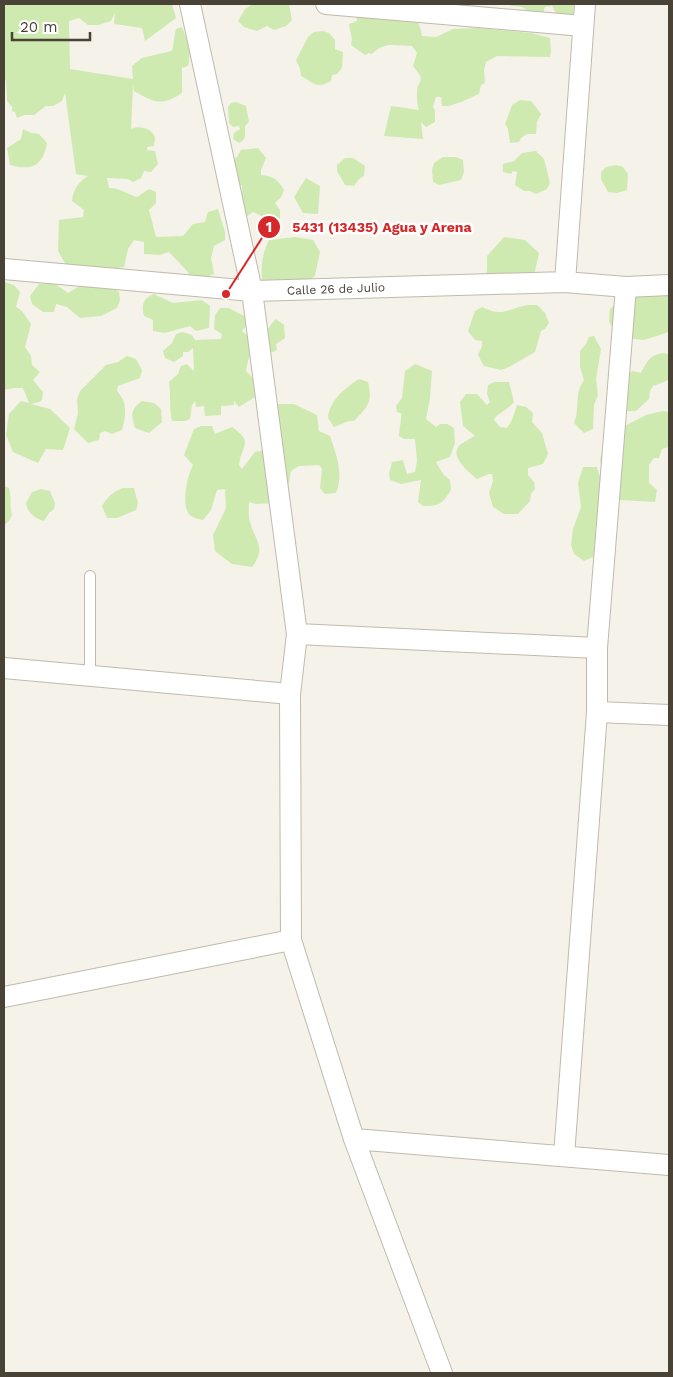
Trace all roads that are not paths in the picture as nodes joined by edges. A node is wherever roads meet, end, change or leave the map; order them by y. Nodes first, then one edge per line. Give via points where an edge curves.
1 (190, 4) edge
2 (326, 4) edge
3 (585, 4) edge
4 (583, 26) junction
5 (4, 269) edge
6 (565, 282) junction
7 (669, 285) edge
8 (626, 287) junction
9 (252, 291) junction
10 (90, 576) dead end
11 (297, 634) junction
12 (597, 648) junction
13 (4, 668) edge
14 (90, 676) junction
15 (290, 694) junction
16 (597, 712) junction
17 (669, 715) edge
18 (291, 940) junction
19 (4, 997) edge
20 (354, 1139) junction
21 (564, 1156) junction
22 (669, 1165) edge
23 (442, 1373) edge

1 - 9 street
2 - 4 street
3 - 4 street
4 - 6 street
5 - 9 street, Calle 26 de Julio
6 - 8 street, Calle 26 de Julio
6 - 9 street, Calle 26 de Julio
7 - 8 street, Calle 26 de Julio
8 - 12 street
9 - 11 street
10 - 14 lane
11 - 12 street
11 - 15 street
12 - 16 street
13 - 14 street
14 - 15 street
15 - 18 street
16 - 17 street
16 - 21 street
18 - 19 street
18 - 20 street
20 - 21 street
20 - 23 street
21 - 22 street

